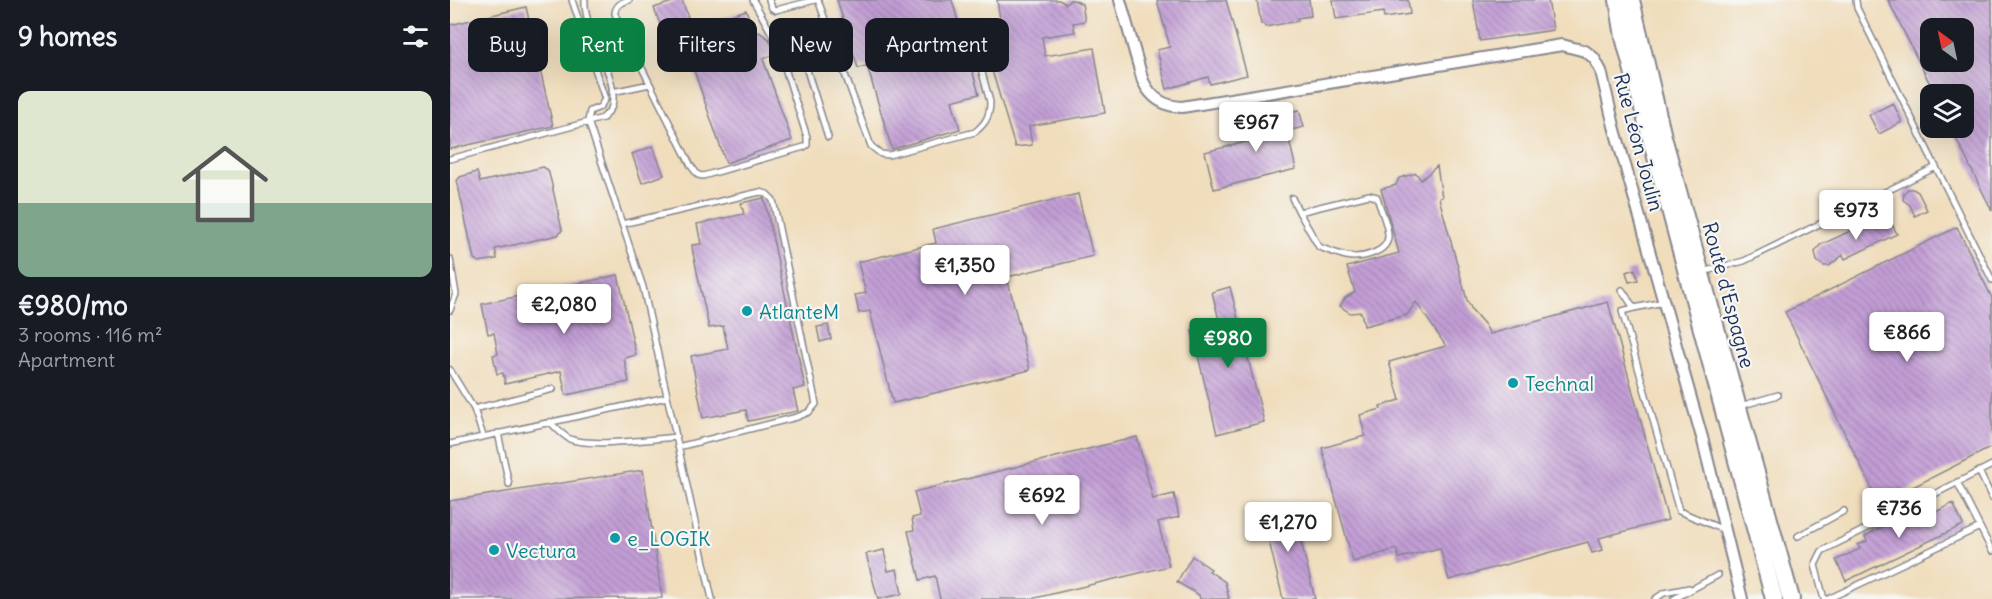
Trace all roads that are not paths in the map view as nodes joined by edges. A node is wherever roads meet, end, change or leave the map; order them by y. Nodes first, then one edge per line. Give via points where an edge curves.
1 (572, 0) edge
2 (585, 0) edge
3 (629, 0) edge
4 (753, 0) edge
5 (769, 0) edge
6 (816, 0) edge
7 (1120, 0) edge
8 (1618, 0) edge
9 (1631, 0) edge
10 (1856, 0) edge
11 (824, 18) edge
12 (808, 72) edge
13 (844, 72) edge
14 (982, 72) edge
15 (650, 84) junction
16 (612, 92) junction
17 (588, 121) junction
18 (828, 137) dead end
19 (450, 159) edge
20 (1936, 167) junction
21 (1292, 198) dead end
22 (1299, 212) junction
23 (622, 224) junction
24 (450, 259) edge
25 (1701, 273) junction
26 (1992, 280) edge
27 (1622, 290) dead end
28 (1664, 302) junction
29 (1634, 308) junction
30 (450, 310) edge
31 (450, 370) edge
32 (553, 389) dead end
33 (1778, 395) dead end
34 (667, 397) junction
35 (1738, 407) junction
36 (474, 408) junction
37 (550, 422) junction
38 (498, 433) junction
39 (483, 436) junction
40 (676, 437) junction
41 (450, 444) edge
42 (678, 447) junction
43 (1992, 465) edge
44 (1979, 471) junction
45 (1957, 482) junction
46 (509, 484) dead end
47 (1992, 498) edge
48 (1844, 512) dead end
49 (1980, 526) junction
50 (1725, 531) junction
51 (1798, 536) dead end
52 (1992, 550) edge
53 (1718, 575) dead end
54 (1697, 587) junction
55 (712, 599) edge
56 (1655, 599) edge
57 (1674, 599) edge
58 (1742, 599) edge
59 (1774, 599) edge
60 (1791, 599) edge
61 (1826, 599) edge

1 - 17 lane via 605,99 600,107 590,111
2 - 16 lane
3 - 15 lane via 618,5 615,14
4 - 15 lane via 777,43 807,145 698,175
5 - 6 lane via 776,10
6 - 11 lane
7 - 28 street, Rue Léon Joulin via 1148,92 1170,106 1562,45 1585,51 1602,71
8 - 59 main road, Route d'Espagne via 1624,37
9 - 25 main road, Route d'Espagne via 1663,137
10 - 20 lane
12 - 18 lane
13 - 14 lane via 871,146 889,155 975,132 985,124 990,102
15 - 16 lane
16 - 17 lane via 612,108 603,118
17 - 19 lane
17 - 23 lane
20 - 25 lane via 1744,261
20 - 26 lane
21 - 22 lane
22 - 22 lane via 1319,247 1348,257 1380,250 1387,242 1377,197 1369,195
23 - 34 lane via 643,287
23 - 42 lane via 760,192 773,200 816,404 797,417
24 - 30 lane via 456,294
25 - 35 main road, Route d'Espagne
27 - 29 lane
28 - 29 lane
28 - 50 street, Rue Léon Joulin
29 - 50 lane via 1623,311 1679,511
31 - 36 lane
32 - 36 lane
33 - 35 lane
34 - 37 lane
34 - 40 lane
35 - 60 main road, Route d'Espagne
36 - 39 lane
37 - 38 lane
37 - 40 lane via 569,439 583,441
38 - 39 lane
38 - 46 lane
39 - 41 lane
40 - 42 lane
42 - 55 lane
43 - 44 lane
44 - 45 lane
44 - 47 lane
45 - 49 lane
45 - 61 lane via 1822,551 1815,566
48 - 51 lane
49 - 52 lane
49 - 61 lane
50 - 58 street, Rue Léon Joulin
53 - 54 lane
54 - 56 lane via 1664,593
54 - 57 lane

